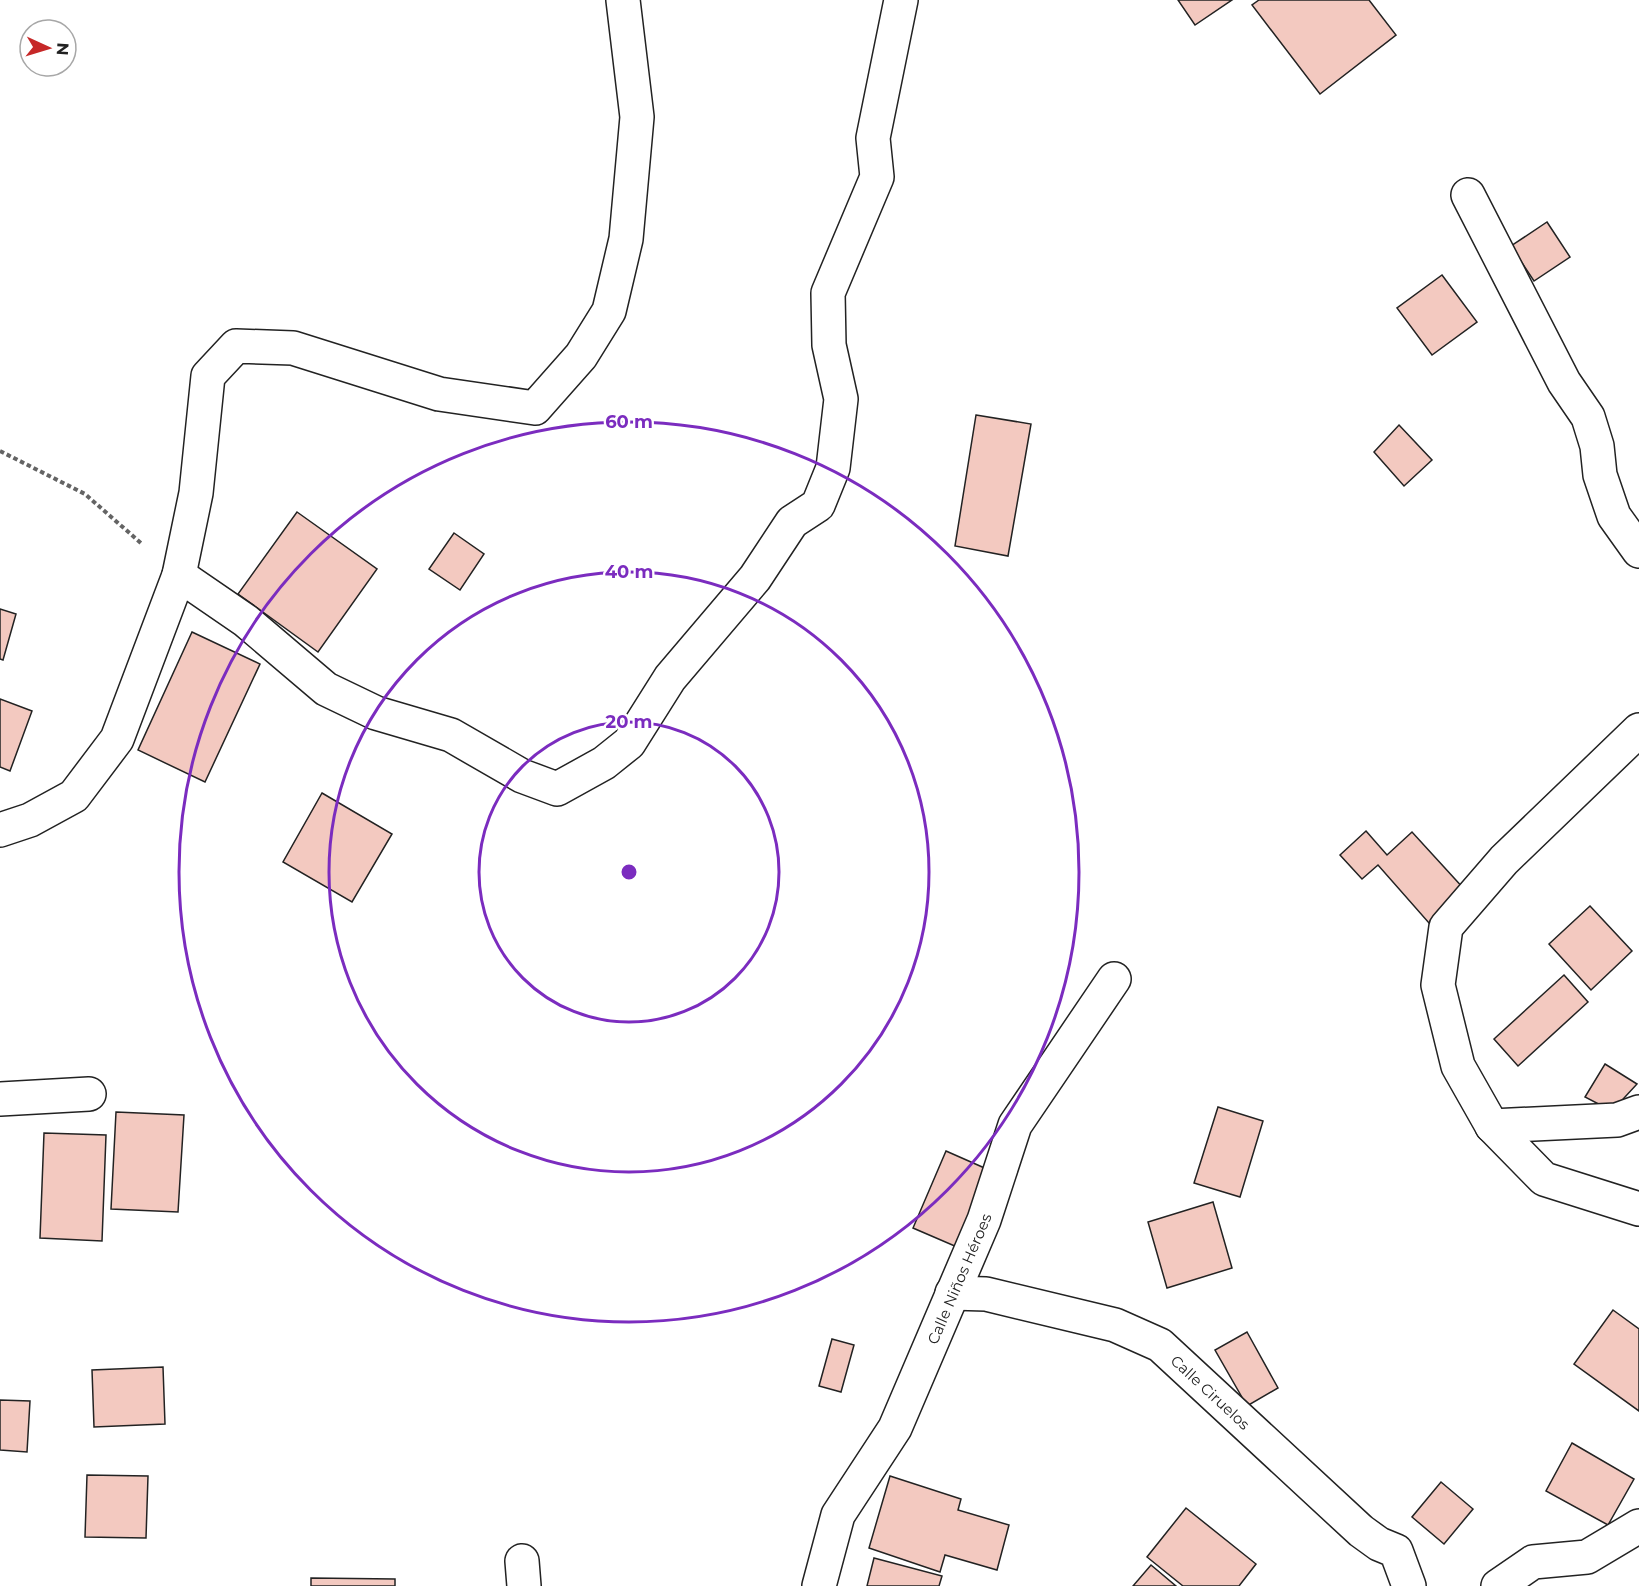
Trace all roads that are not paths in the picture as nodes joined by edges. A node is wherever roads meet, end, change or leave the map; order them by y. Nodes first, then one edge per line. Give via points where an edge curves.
1 (623, 0) edge
2 (900, 0) edge
3 (1468, 195) dead end
4 (1639, 551) edge
5 (179, 576) junction
6 (1639, 730) edge
7 (0, 830) edge
8 (1114, 979) dead end
9 (89, 1094) dead end
10 (0, 1099) edge
11 (1639, 1112) edge
12 (1492, 1126) junction
13 (1639, 1209) edge
14 (952, 1293) junction
15 (1639, 1526) edge
16 (819, 1586) edge
17 (1409, 1586) edge
18 (1498, 1586) edge

1 - 5 street via 637,117 626,239 609,311 581,356 535,408 439,394 293,348 236,346 208,376 196,493
2 - 5 street via 873,138 877,177 828,293 829,345 841,399 833,468 818,505 792,522 754,578 670,678 629,743 604,763 557,789 522,776 451,735 376,713 326,689 246,621
3 - 4 street via 1564,382 1588,417 1598,446 1600,475 1614,516
5 - 7 street via 117,739 75,796 30,820
6 - 12 street via 1504,860 1446,927 1438,985 1458,1066
8 - 14 street, Calle Niños Héroes via 1015,1125 984,1220
9 - 10 street
11 - 12 street via 1617,1120
12 - 13 street via 1544,1179
14 - 16 street, Calle Niños Héroes via 895,1428 838,1515
14 - 17 street, Calle Ciruelos via 986,1294 1115,1325 1160,1345 1361,1531 1396,1551
15 - 18 street via 1587,1557 1533,1563

